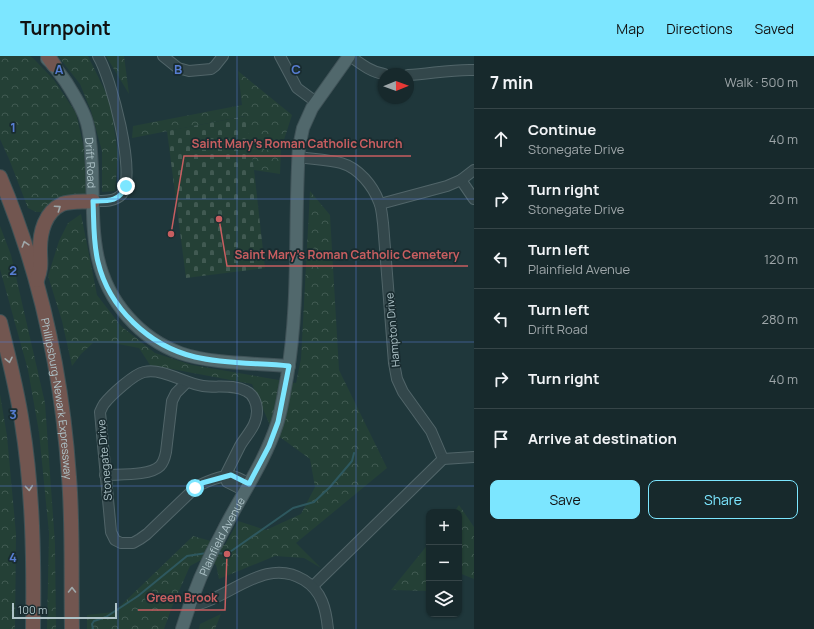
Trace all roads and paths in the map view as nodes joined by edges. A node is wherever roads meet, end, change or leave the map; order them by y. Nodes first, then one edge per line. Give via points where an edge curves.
1 (98, 56) edge
2 (162, 56) edge
3 (223, 56) edge
4 (280, 56) edge
5 (350, 56) edge
6 (48, 59) edge
7 (474, 70) edge
8 (378, 72) edge
9 (414, 75) edge
10 (316, 102) junction
11 (298, 158) junction
12 (474, 170) edge
13 (0, 176) edge
14 (461, 180) junction
15 (474, 199) edge
16 (93, 201) junction
17 (380, 204) junction
18 (36, 282) junction
19 (0, 322) edge
20 (289, 366) junction
21 (187, 382) junction
22 (474, 456) edge
23 (443, 459) junction
24 (105, 475) junction
25 (225, 476) junction
26 (247, 488) junction
27 (313, 586) junction
28 (190, 606) junction
29 (33, 629) edge
30 (72, 629) edge
31 (182, 629) edge
32 (328, 629) edge

1 - 16 street via 113,94 127,173 126,186 120,196 109,201
2 - 3 street via 178,68 189,71 216,66
4 - 10 street via 297,88
5 - 8 street via 368,69
5 - 10 main road, Plainfield Avenue
6 - 16 main road, Drift Road via 80,105 87,122 91,143
7 - 9 street
10 - 11 main road, Plainfield Avenue via 303,128
11 - 17 street, Hampton Drive via 350,167 373,189
11 - 20 main road, Plainfield Avenue via 294,310
12 - 14 street
18 -> 13 highway, Phillipsburg-Newark Expressway via 20,228
14 - 15 street
14 - 17 street
18 -> 16 highway via 41,269 41,234 47,217 56,208 67,203
16 - 20 main road, Drift Road via 95,238 102,274 120,308 142,331 179,353
17 - 23 street, Hampton Drive via 397,379 403,392 431,431
30 -> 18 highway, Phillipsburg-Newark Expressway via 71,502 67,446 53,353
19 -> 29 highway via 17,394 26,450 32,527
20 - 26 main road, Plainfield Avenue via 278,422 269,446
21 - 24 street via 172,401 165,458 160,465 149,472
21 - 24 street, Stonegate Drive via 155,371 142,372 103,405 100,412
21 - 25 street, Stonegate Drive via 242,389 254,398 257,410 252,430 242,442
22 - 23 street
23 - 27 street
24 - 25 street, Stonegate Drive via 110,532 121,543 133,543 147,534 202,483
25 - 26 street via 227,482
26 - 28 main road, Plainfield Avenue via 224,529
27 - 28 street via 290,574 268,573 209,602
27 - 32 street via 322,598
28 - 31 main road, Plainfield Avenue

